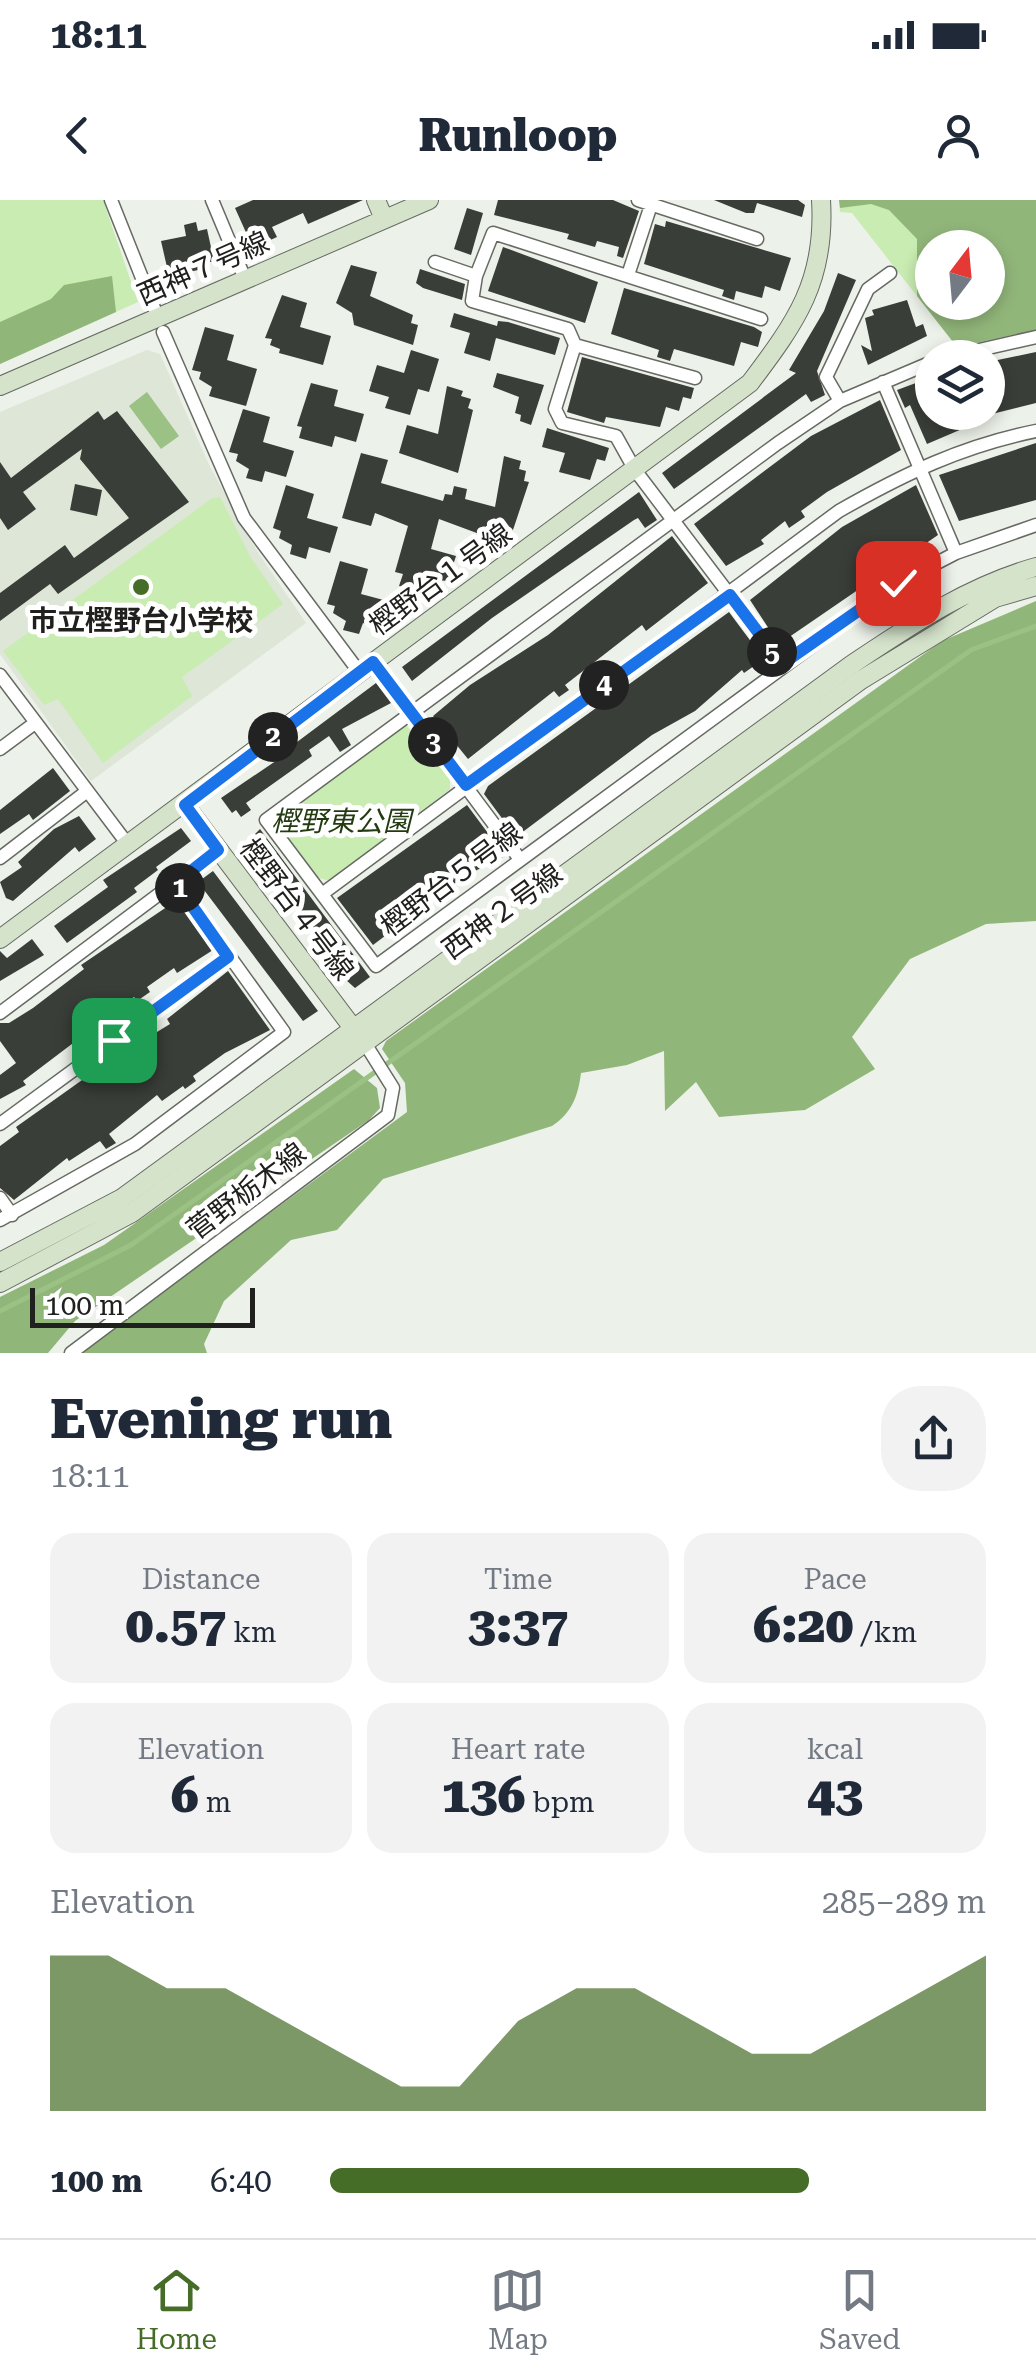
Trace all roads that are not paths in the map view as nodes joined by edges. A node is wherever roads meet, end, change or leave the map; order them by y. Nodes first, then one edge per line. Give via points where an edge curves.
1 (110, 200) edge
2 (212, 200) edge
3 (376, 200) edge
4 (429, 200) edge
5 (700, 200) edge
6 (821, 200) edge
7 (645, 203) edge
8 (694, 217) junction
9 (384, 219) junction
10 (757, 239) dead end
11 (435, 262) dead end
12 (890, 274) dead end
13 (628, 275) junction
14 (476, 276) junction
15 (246, 280) junction
16 (154, 308) dead end
17 (762, 319) dead end
18 (163, 332) dead end
19 (1036, 338) edge
20 (1005, 345) edge
21 (575, 346) junction
22 (915, 369) edge
23 (694, 378) dead end
24 (882, 382) junction
25 (0, 386) edge
26 (840, 401) junction
27 (1036, 431) edge
28 (918, 466) junction
29 (635, 470) junction
30 (673, 520) junction
31 (1036, 526) edge
32 (956, 552) junction
33 (1036, 567) edge
34 (1036, 586) edge
35 (730, 595) junction
36 (373, 662) junction
37 (782, 664) junction
38 (354, 665) dead end
39 (0, 675) edge
40 (412, 713) junction
41 (35, 723) junction
42 (0, 748) edge
43 (466, 785) junction
44 (86, 792) junction
45 (185, 805) junction
46 (128, 846) junction
47 (218, 850) junction
48 (0, 858) edge
49 (519, 858) junction
50 (176, 883) junction
51 (322, 894) junction
52 (0, 939) edge
53 (228, 957) junction
54 (0, 1012) edge
55 (365, 1045) junction
56 (0, 1124) edge
57 (0, 1198) edge
58 (6, 1218) edge
59 (0, 1262) edge
60 (0, 1283) edge
61 (71, 1353) edge

1 - 16 street
2 - 15 street
3 - 9 street
4 - 9 street, 西神７号線
5 - 8 street
6 - 29 street, 樫野台１号線 via 823,238 800,317 750,383
7 - 8 street
7 - 13 street
8 - 10 street
9 - 15 street, 西神７号線
11 - 14 street
12 - 26 street via 868,289 826,377
13 - 14 street via 493,233
13 - 17 street
14 - 21 street via 472,301 568,329
15 - 25 street, 西神７号線
18 - 38 street via 244,518
19 - 20 street
21 - 23 street
21 - 29 street via 555,409 562,423 616,436
22 - 24 street, 樫野台５号線
24 - 26 street, 樫野台５号線
24 - 28 street
26 - 30 street, 樫野台５号線
27 - 28 street
28 - 32 street
28 - 35 street via 839,512
29 - 30 street
29 - 36 street, 樫野台１号線
30 - 35 street
30 - 40 street, 樫野台５号線
31 - 32 street, 樫野台５号線
32 - 37 street, 樫野台５号線 via 898,583
33 - 55 street, 西神２号線 via 988,581 850,665
34 - 55 street, 西神２号線 via 996,598 861,680
35 - 37 street
35 - 43 street
36 - 40 street
36 - 45 street, 樫野台１号線
37 - 49 street, 樫野台５号線
39 - 41 street
40 - 43 street
40 - 51 street, 樫野台５号線 via 266,820
41 - 42 street
41 - 44 street
43 - 49 street
43 - 51 street
44 - 46 street
44 - 48 street
45 - 46 street, 樫野台１号線
45 - 47 street, 樫野台４号線
46 - 52 street, 樫野台１号線
47 - 50 street
47 - 55 street, 樫野台４号線
49 - 51 street, 樫野台５号線 via 376,966
50 - 53 street
50 - 54 street
53 - 56 street
53 - 58 street via 284,1032 135,1144
55 - 59 street, 西神２号線 via 122,1198
55 - 60 street, 西神２号線 via 132,1213
55 - 61 street, 菅野栃木線 via 392,1088 388,1114
57 - 58 street

